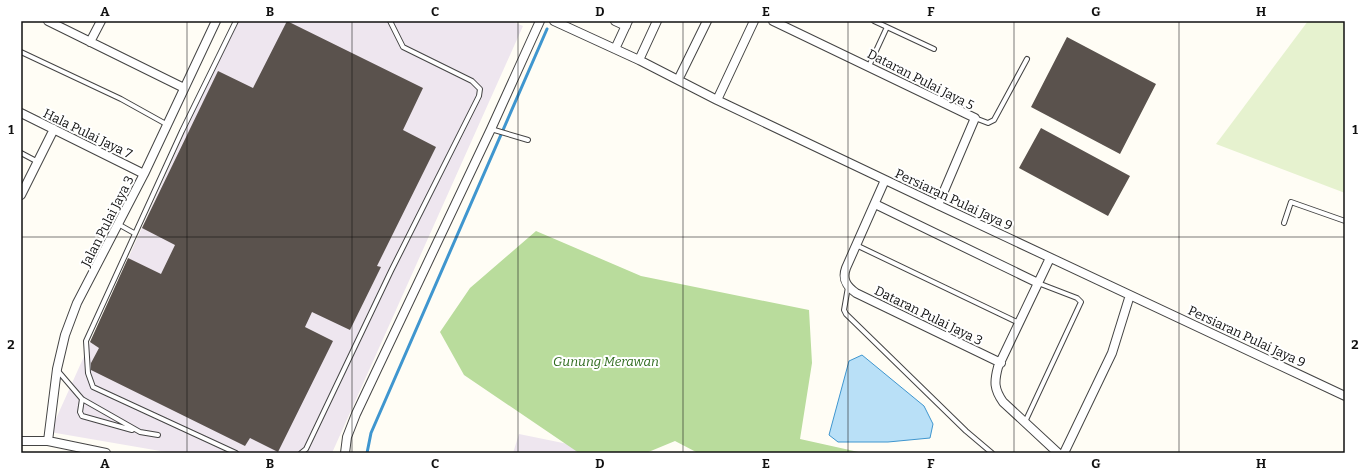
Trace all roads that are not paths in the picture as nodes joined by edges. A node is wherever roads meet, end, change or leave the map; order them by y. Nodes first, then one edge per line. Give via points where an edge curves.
1 (48, 21) edge
2 (101, 21) edge
3 (216, 21) edge
4 (236, 21) edge
5 (390, 21) edge
6 (540, 21) edge
7 (554, 21) edge
8 (615, 21) edge
9 (657, 21) edge
10 (707, 21) edge
11 (754, 21) edge
12 (773, 21) edge
13 (874, 21) edge
14 (627, 23) edge
15 (886, 27) junction
16 (90, 42) junction
17 (615, 48) junction
18 (934, 49) dead end
19 (21, 52) edge
20 (1027, 59) dead end
21 (638, 60) junction
22 (869, 66) junction
23 (678, 80) junction
24 (184, 88) junction
25 (717, 100) junction
26 (21, 113) edge
27 (974, 118) junction
28 (166, 124) junction
29 (54, 129) junction
30 (491, 129) junction
31 (528, 140) dead end
32 (21, 153) edge
33 (38, 162) junction
34 (144, 174) junction
35 (885, 180) junction
36 (21, 195) edge
37 (875, 204) junction
38 (938, 205) junction
39 (1345, 221) edge
40 (1284, 223) dead end
41 (118, 224) junction
42 (134, 233) junction
43 (856, 245) junction
44 (1050, 258) junction
45 (1038, 283) junction
46 (848, 288) junction
47 (1130, 295) junction
48 (1020, 323) junction
49 (1001, 363) junction
50 (56, 370) junction
51 (1345, 396) edge
52 (82, 399) junction
53 (1025, 423) junction
54 (140, 432) junction
55 (158, 435) dead end
56 (48, 440) junction
57 (21, 441) edge
58 (106, 453) edge
59 (236, 453) edge
60 (301, 453) edge
61 (344, 453) edge
62 (992, 453) edge
63 (1058, 453) edge
64 (1064, 453) edge

1 - 16 street
2 - 16 street
3 - 24 street, Jalan Pulai Jaya 3
4 - 42 lane
5 - 60 lane via 403,47 472,81 480,89 479,96 391,271 306,449
6 - 30 street
7 - 17 street, Persiaran Pulai Jaya 9
8 - 14 street
9 - 21 street
10 - 23 street
11 - 25 street
12 - 22 street, Dataran Pulai Jaya 5
13 - 15 lane
14 - 17 street
15 - 18 lane
15 - 22 lane
16 - 24 street
17 - 21 street, Persiaran Pulai Jaya 9
19 - 28 lane via 121,99
20 - 27 lane via 994,120 988,123
21 - 23 street, Persiaran Pulai Jaya 9
22 - 27 street, Dataran Pulai Jaya 5
23 - 25 street, Persiaran Pulai Jaya 9
24 - 28 street, Jalan Pulai Jaya 3
25 - 35 street, Persiaran Pulai Jaya 9
26 - 29 street, Hala Pulai Jaya 7
27 - 38 street, Dataran Pulai Jaya 5
28 - 34 street, Jalan Pulai Jaya 3
29 - 33 street
29 - 34 street, Hala Pulai Jaya 7
30 - 31 lane
30 - 61 street via 356,414
32 - 33 lane
33 - 36 street
34 - 41 street, Jalan Pulai Jaya 3
35 - 37 street
35 - 38 street, Persiaran Pulai Jaya 9
37 - 43 street
37 - 45 street
38 - 44 street, Persiaran Pulai Jaya 9
39 - 40 lane via 1291,202
41 - 42 lane
41 - 50 street, Jalan Pulai Jaya 3 via 77,303
42 - 59 lane via 86,341 93,387
43 - 46 street via 843,275
43 - 48 lane
44 - 45 street
44 - 47 street, Persiaran Pulai Jaya 9
45 - 48 street
45 - 53 lane via 1082,302
46 - 49 street, Dataran Pulai Jaya 3
46 - 62 lane via 844,310 846,314
47 - 51 street, Persiaran Pulai Jaya 9
47 - 64 street via 1112,353
48 - 49 street
49 - 53 street via 994,382 997,393
50 - 52 lane
50 - 56 street, Jalan Pulai Jaya 3
52 - 54 lane
52 - 54 lane via 82,416
53 - 63 street
54 - 55 lane
56 - 57 street
56 - 58 street

